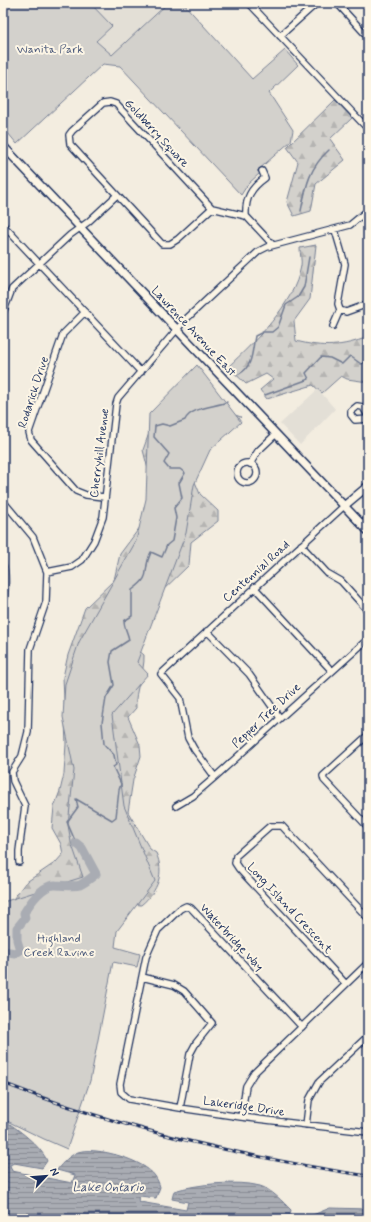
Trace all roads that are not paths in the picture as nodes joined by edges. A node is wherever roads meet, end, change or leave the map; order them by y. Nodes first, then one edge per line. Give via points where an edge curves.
1 (250, 3) edge
2 (317, 3) edge
3 (337, 3) edge
4 (280, 36) junction
5 (368, 37) edge
6 (368, 129) edge
7 (3, 146) edge
8 (262, 171) dead end
9 (117, 195) junction
10 (212, 208) junction
11 (368, 210) edge
12 (246, 216) junction
13 (3, 225) edge
14 (80, 227) junction
15 (336, 230) junction
16 (273, 245) junction
17 (39, 263) junction
18 (368, 304) edge
19 (340, 310) junction
20 (3, 312) edge
21 (85, 312) junction
22 (333, 326) dead end
23 (177, 328) junction
24 (141, 372) junction
25 (368, 416) edge
26 (368, 419) edge
27 (276, 434) junction
28 (250, 464) dead end
29 (368, 486) edge
30 (104, 497) junction
31 (3, 501) edge
32 (344, 506) junction
33 (368, 531) edge
34 (301, 545) junction
35 (47, 572) junction
36 (254, 587) junction
37 (368, 611) edge
38 (207, 631) junction
39 (368, 638) edge
40 (331, 670) junction
41 (280, 718) junction
42 (368, 735) edge
43 (216, 776) junction
44 (176, 806) dead end
45 (368, 827) edge
46 (19, 862) dead end
47 (368, 918) edge
48 (368, 963) edge
49 (142, 977) junction
50 (346, 984) junction
51 (302, 1027) junction
52 (368, 1036) edge
53 (121, 1092) joint
54 (180, 1108) junction
55 (241, 1117) junction
56 (306, 1125) junction
57 (368, 1132) edge

1 - 4 street
2 - 4 street
3 - 5 street
4 - 6 street
7 - 14 main road, Lawrence Avenue East
8 - 12 street via 265,178 251,190
9 - 10 street, Goldberry Square via 162,244 170,244 178,239
9 - 10 street, Goldberry Square via 70,144 69,136 103,103 110,102 116,104
9 - 14 street
10 - 12 street
11 - 15 street, Cherryhill Avenue via 350,225
12 - 16 street
13 - 17 street
14 - 17 street
14 - 23 main road, Lawrence Avenue East
15 - 16 street, Cherryhill Avenue
15 - 19 street via 344,264 338,304
16 - 23 street, Cherryhill Avenue via 259,251
17 - 20 street via 12,289
17 - 21 street
18 - 19 street via 346,312
19 - 22 street
21 - 24 street
21 - 30 street, Rodarick Drive via 63,334 29,432 31,440 76,491
23 - 24 street, Cherryhill Avenue
23 - 27 main road, Lawrence Avenue East
24 - 30 street, Cherryhill Avenue via 118,398 116,404
25 - 26 street via 363,407 357,406 351,411 355,420
27 - 28 street via 258,451
27 - 32 main road, Lawrence Avenue East
29 - 32 main road, Centennial Road
30 - 35 street, Cherryhill Avenue via 103,517 94,541 82,560 72,567
31 - 35 street via 33,537
32 - 33 main road, Lawrence Avenue East
32 - 34 street, Centennial Road
34 - 36 street, Centennial Road
34 - 37 street via 327,573 341,581
35 - 46 street via 46,602 30,649 28,732 22,756 12,772 13,781 25,806
36 - 38 street, Centennial Road
36 - 40 street
38 - 41 street via 249,674
38 - 43 street, Centennial Road via 161,674 180,698 188,738
39 - 40 street, Pepper Tree Drive
40 - 41 street, Pepper Tree Drive
41 - 43 street, Pepper Tree Drive
42 - 45 street via 323,776
43 - 44 street, Pepper Tree Drive
47 - 50 street, Long Island Crescent via 282,826 270,826 236,856 235,863 239,869
48 - 50 street
49 - 51 street, Waterbridge Way via 146,957 158,930 186,906 191,908
49 - 53 street, Waterbridge Way via 120,1084
49 - 54 street via 174,985 184,991 212,1023 190,1054
50 - 51 street
51 - 55 street via 250,1078 246,1086
52 - 56 street via 316,1086 309,1100
53 - 54 street, Lakeridge Drive via 129,1099
54 - 55 street, Lakeridge Drive
55 - 56 street, Lakeridge Drive
56 - 57 street, Lakeridge Drive

